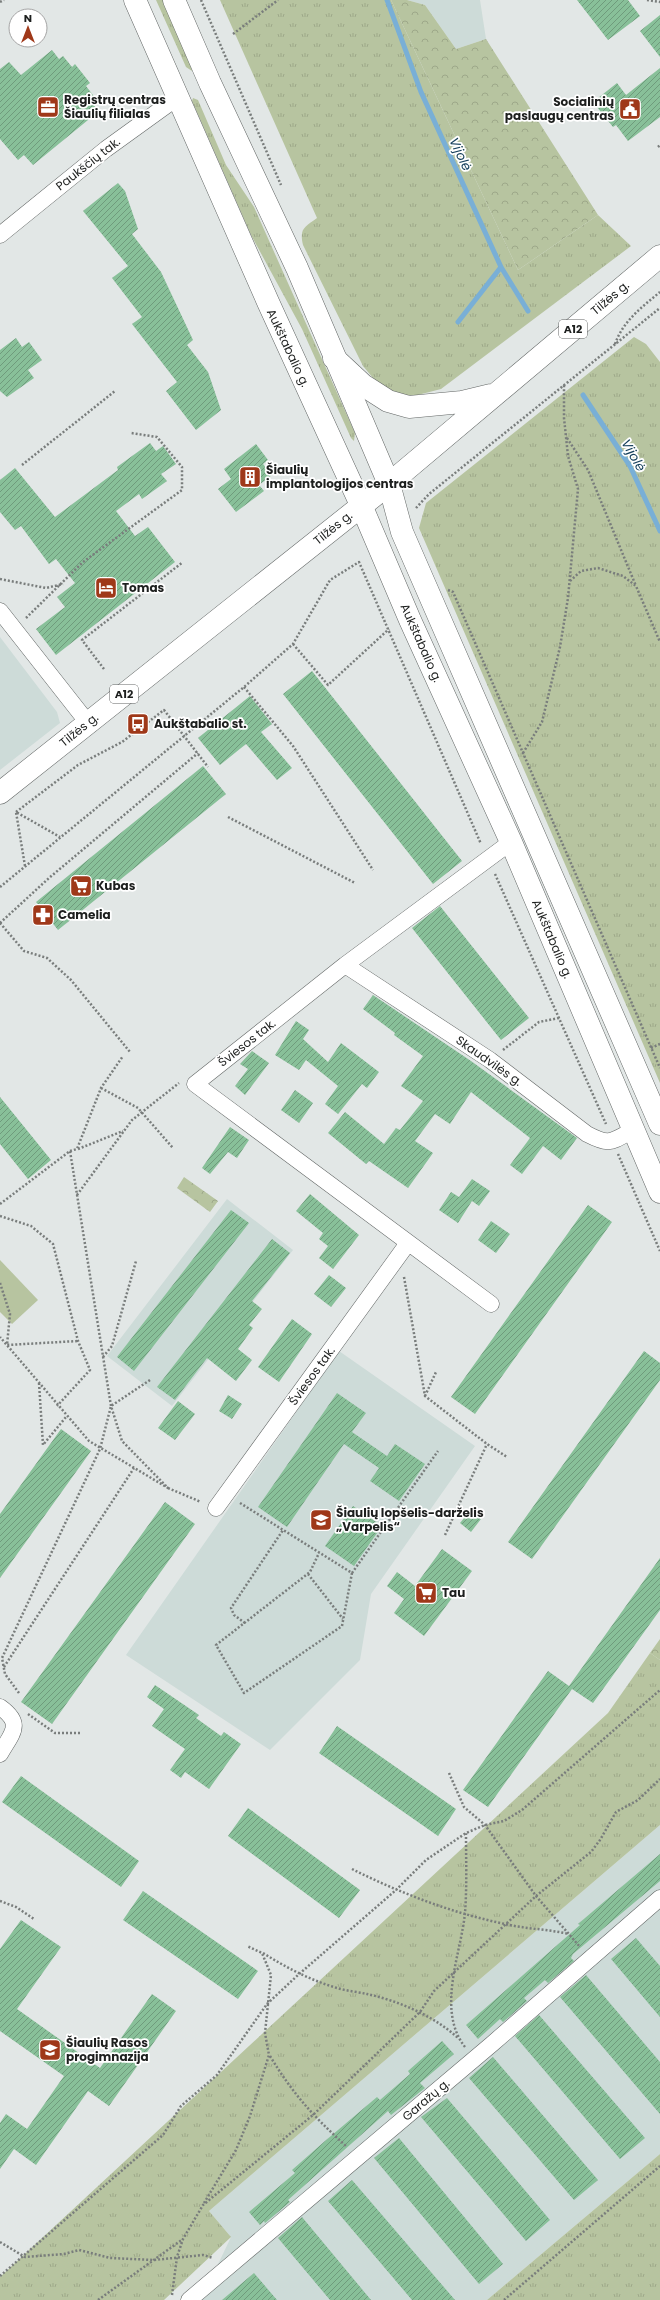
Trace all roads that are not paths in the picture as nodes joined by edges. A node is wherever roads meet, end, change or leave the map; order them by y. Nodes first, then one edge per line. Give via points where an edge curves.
1 (136, 0) edge
2 (174, 0) edge
3 (210, 83) junction
4 (178, 97) junction
5 (0, 235) edge
6 (660, 256) edge
7 (334, 358) junction
8 (496, 394) junction
9 (389, 484) junction
10 (361, 505) junction
11 (0, 611) edge
12 (88, 723) junction
13 (0, 793) edge
14 (510, 842) junction
15 (345, 965) junction
16 (660, 1124) edge
17 (633, 1130) junction
18 (660, 1192) edge
19 (404, 1249) junction
20 (491, 1304) dead end
21 (216, 1508) road end
22 (0, 1707) edge
23 (0, 1754) edge
24 (660, 1898) edge
25 (189, 2300) edge

1 - 4 main road, Aukštabalio g.
2 - 3 main road
3 - 4 main road
3 - 7 main road via 297,268
4 - 5 street, Paukščių tak. via 106,150
4 - 10 main road, Aukštabalio g.
6 - 8 main road, Tilžės g. / A12
7 - 8 main road via 363,386 388,401 409,408 462,402
7 - 9 main road
8 - 9 main road, Tilžės g. / A12
9 - 10 main road, Tilžės g. / A12
9 - 16 main road via 402,532
10 - 12 main road, Tilžės g. / A12
10 - 14 main road, Aukštabalio g.
11 - 12 street
12 - 13 main road, Tilžės g. / A12
14 - 15 street, Šviesos tak.
14 - 17 main road, Aukštabalio g.
15 - 17 street, Skaudvilės g. via 490,1060 587,1134 602,1142 613,1141
15 - 19 street, Šviesos tak. via 195,1084
17 - 18 main road, Aukštabalio g.
19 - 20 street
19 - 21 street, Šviesos tak.
22 - 23 street via 13,1719 14,1730
24 - 25 street, Garažų g.

